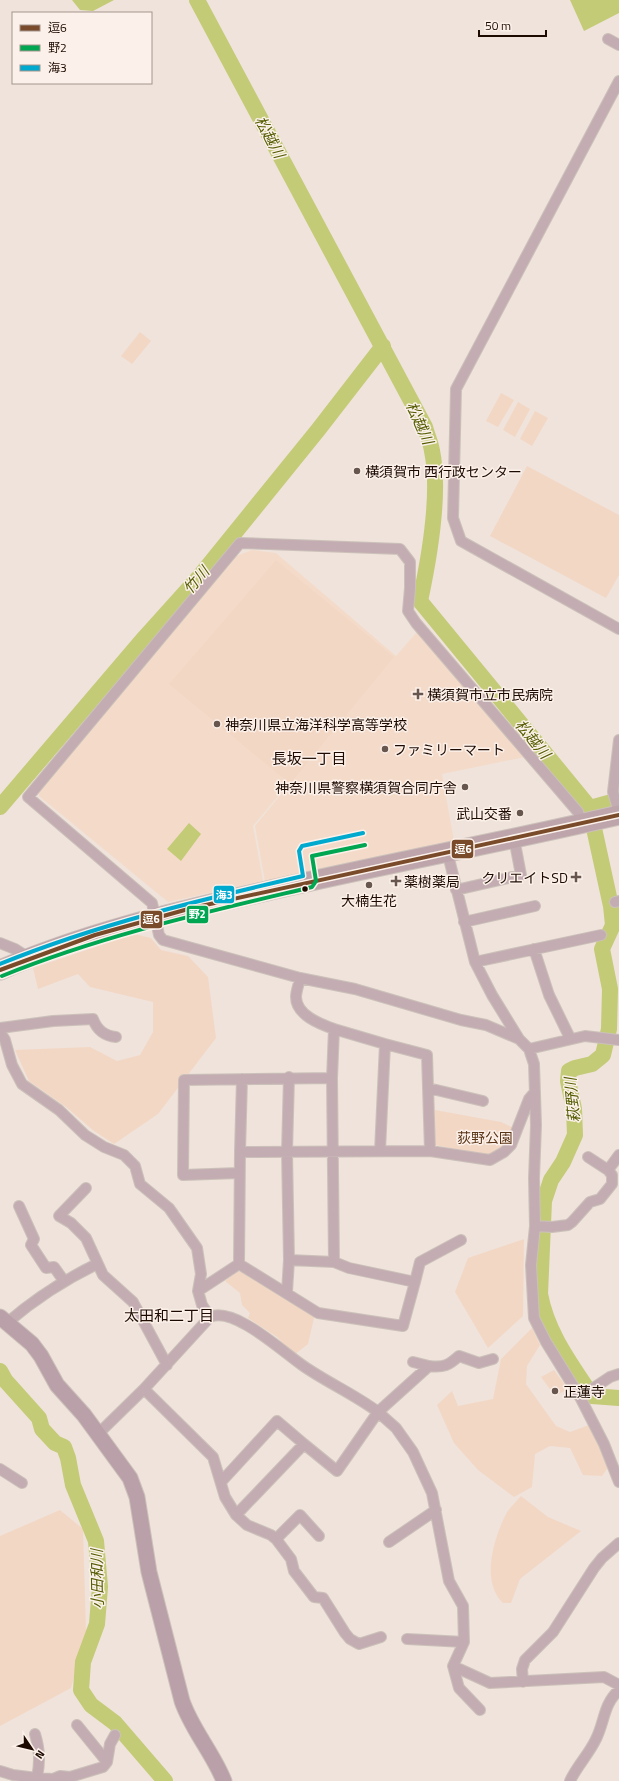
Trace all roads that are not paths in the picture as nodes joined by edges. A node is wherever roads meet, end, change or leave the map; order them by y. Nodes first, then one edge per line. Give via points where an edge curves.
1 (608, 39) dead end
2 (619, 45) edge
3 (619, 81) edge
4 (619, 629) edge
5 (619, 740) edge
6 (619, 812) edge
7 (619, 815) edge
8 (589, 822) junction
9 (514, 838) junction
10 (447, 851) junction
11 (456, 890) junction
12 (535, 906) dead end
13 (155, 916) junction
14 (464, 922) junction
15 (601, 935) dead end
16 (0, 943) edge
17 (534, 949) junction
18 (29, 958) junction
19 (476, 962) junction
20 (0, 970) edge
21 (300, 978) junction
22 (0, 1028) edge
23 (334, 1029) junction
24 (0, 1032) edge
25 (116, 1037) dead end
26 (570, 1038) junction
27 (519, 1039) junction
28 (616, 1040) edge
29 (385, 1044) junction
30 (529, 1049) junction
31 (289, 1077) junction
32 (332, 1078) junction
33 (242, 1079) junction
34 (428, 1088) junction
35 (535, 1092) junction
36 (483, 1101) dead end
37 (430, 1150) junction
38 (380, 1151) junction
39 (240, 1152) junction
40 (287, 1152) junction
41 (333, 1152) junction
42 (619, 1154) edge
43 (588, 1157) dead end
44 (608, 1170) junction
45 (239, 1173) junction
46 (86, 1188) dead end
47 (19, 1206) dead end
48 (538, 1227) junction
49 (461, 1240) dead end
50 (289, 1260) junction
51 (334, 1262) junction
52 (97, 1264) junction
53 (239, 1264) junction
54 (64, 1281) junction
55 (415, 1282) junction
56 (198, 1290) junction
57 (287, 1292) junction
58 (210, 1317) junction
59 (4, 1319) edge
60 (493, 1359) dead end
61 (413, 1362) dead end
62 (167, 1365) junction
63 (429, 1366) junction
64 (619, 1374) edge
65 (144, 1389) junction
66 (580, 1397) junction
67 (378, 1412) junction
68 (98, 1434) junction
69 (304, 1444) junction
70 (0, 1469) edge
71 (221, 1482) junction
72 (619, 1482) edge
73 (22, 1484) dead end
74 (436, 1510) junction
75 (236, 1514) junction
76 (319, 1536) dead end
77 (276, 1539) junction
78 (389, 1542) dead end
79 (619, 1543) edge
80 (381, 1637) dead end
81 (407, 1639) dead end
82 (464, 1642) junction
83 (453, 1666) junction
84 (523, 1682) junction
85 (619, 1685) edge
86 (619, 1690) edge
87 (480, 1710) dead end
88 (77, 1725) dead end
89 (35, 1734) dead end
90 (115, 1735) dead end
91 (107, 1762) junction
92 (0, 1771) edge
93 (37, 1779) edge
94 (71, 1779) edge
95 (224, 1781) edge
96 (570, 1781) edge

1 - 2 street
3 - 4 street via 456,389 453,518 461,541
5 - 6 street via 614,792
7 - 8 highway
8 - 9 highway
8 - 13 street via 408,611 410,562 400,549 240,543 28,797 152,903
9 - 10 highway
9 - 11 street via 521,875
10 - 11 street
10 - 13 highway
11 - 14 street
12 - 14 street
13 - 18 highway via 63,944
13 - 21 street via 159,935 163,940
14 - 19 street
15 - 17 street
16 - 18 street
17 - 19 street
17 - 26 street via 549,995
18 - 20 highway
19 - 27 street via 492,995
21 - 23 street via 296,998 299,1007 309,1018
21 - 27 street via 355,989 486,1025
22 - 25 street via 93,1019 107,1036
23 - 29 street
23 - 32 street
24 - 56 street via 22,1084 59,1110 85,1134 104,1147 124,1155 135,1166 140,1184 169,1208 197,1248 201,1274
26 - 28 street via 585,1036
26 - 30 street
27 - 30 street
29 - 34 street via 427,1055
29 - 38 street
30 - 35 street via 534,1064
31 - 32 street
31 - 33 street
31 - 40 street
32 - 41 street
33 - 39 street
33 - 45 street via 184,1080 183,1175
34 - 36 street
34 - 37 street
35 - 37 street via 529,1099 511,1145 490,1160
35 - 48 street via 534,1178
37 - 38 street
38 - 41 street
39 - 40 street
39 - 45 street
40 - 41 street
40 - 50 street
41 - 51 street
42 - 44 street
43 - 44 street
44 - 48 street via 612,1176 612,1184 600,1199 590,1202 568,1225
45 - 53 street
46 - 52 street via 59,1216 71,1223 86,1238
47 - 54 street via 34,1239 31,1245 46,1268 54,1267
48 - 66 street via 531,1265 534,1318
49 - 55 street via 420,1262
50 - 51 street
50 - 57 street
51 - 55 street via 349,1268
52 - 54 street
52 - 62 street via 103,1275 133,1302
53 - 56 street
53 - 57 street
54 - 59 street
55 - 57 street via 403,1326 318,1313
56 - 58 street via 202,1305
58 - 62 street
58 - 67 street via 220,1316 258,1331 302,1365
59 - 68 street via 32,1344 58,1384
60 - 63 street via 479,1363 459,1356 448,1366
61 - 63 street
62 - 65 street
63 - 67 street
64 - 66 street
65 - 68 street
65 - 71 street via 213,1457
66 - 72 street via 604,1444
67 - 69 street via 338,1471
67 - 74 street via 396,1428 413,1452 432,1493
68 - 95 street via 126,1470 134,1486 149,1572 182,1701
69 - 71 street via 277,1421
69 - 75 street
70 - 73 street
71 - 75 street via 229,1504
74 - 78 street
74 - 82 street via 449,1581 463,1606
75 - 77 street via 248,1525
76 - 77 street via 300,1515
77 - 80 street via 291,1559 294,1570 305,1586 314,1596 323,1598 350,1639 359,1644
79 - 84 street via 594,1568 553,1632 525,1660 522,1669
81 - 82 street
82 - 83 street
83 - 84 street via 490,1683
83 - 87 street via 458,1688
84 - 85 street via 604,1677
86 - 96 street via 604,1711 602,1726 596,1740
88 - 91 street
89 - 93 street via 40,1762
90 - 91 street via 110,1744
91 - 94 street via 103,1767
92 - 93 street
93 - 94 street via 53,1779 60,1776

